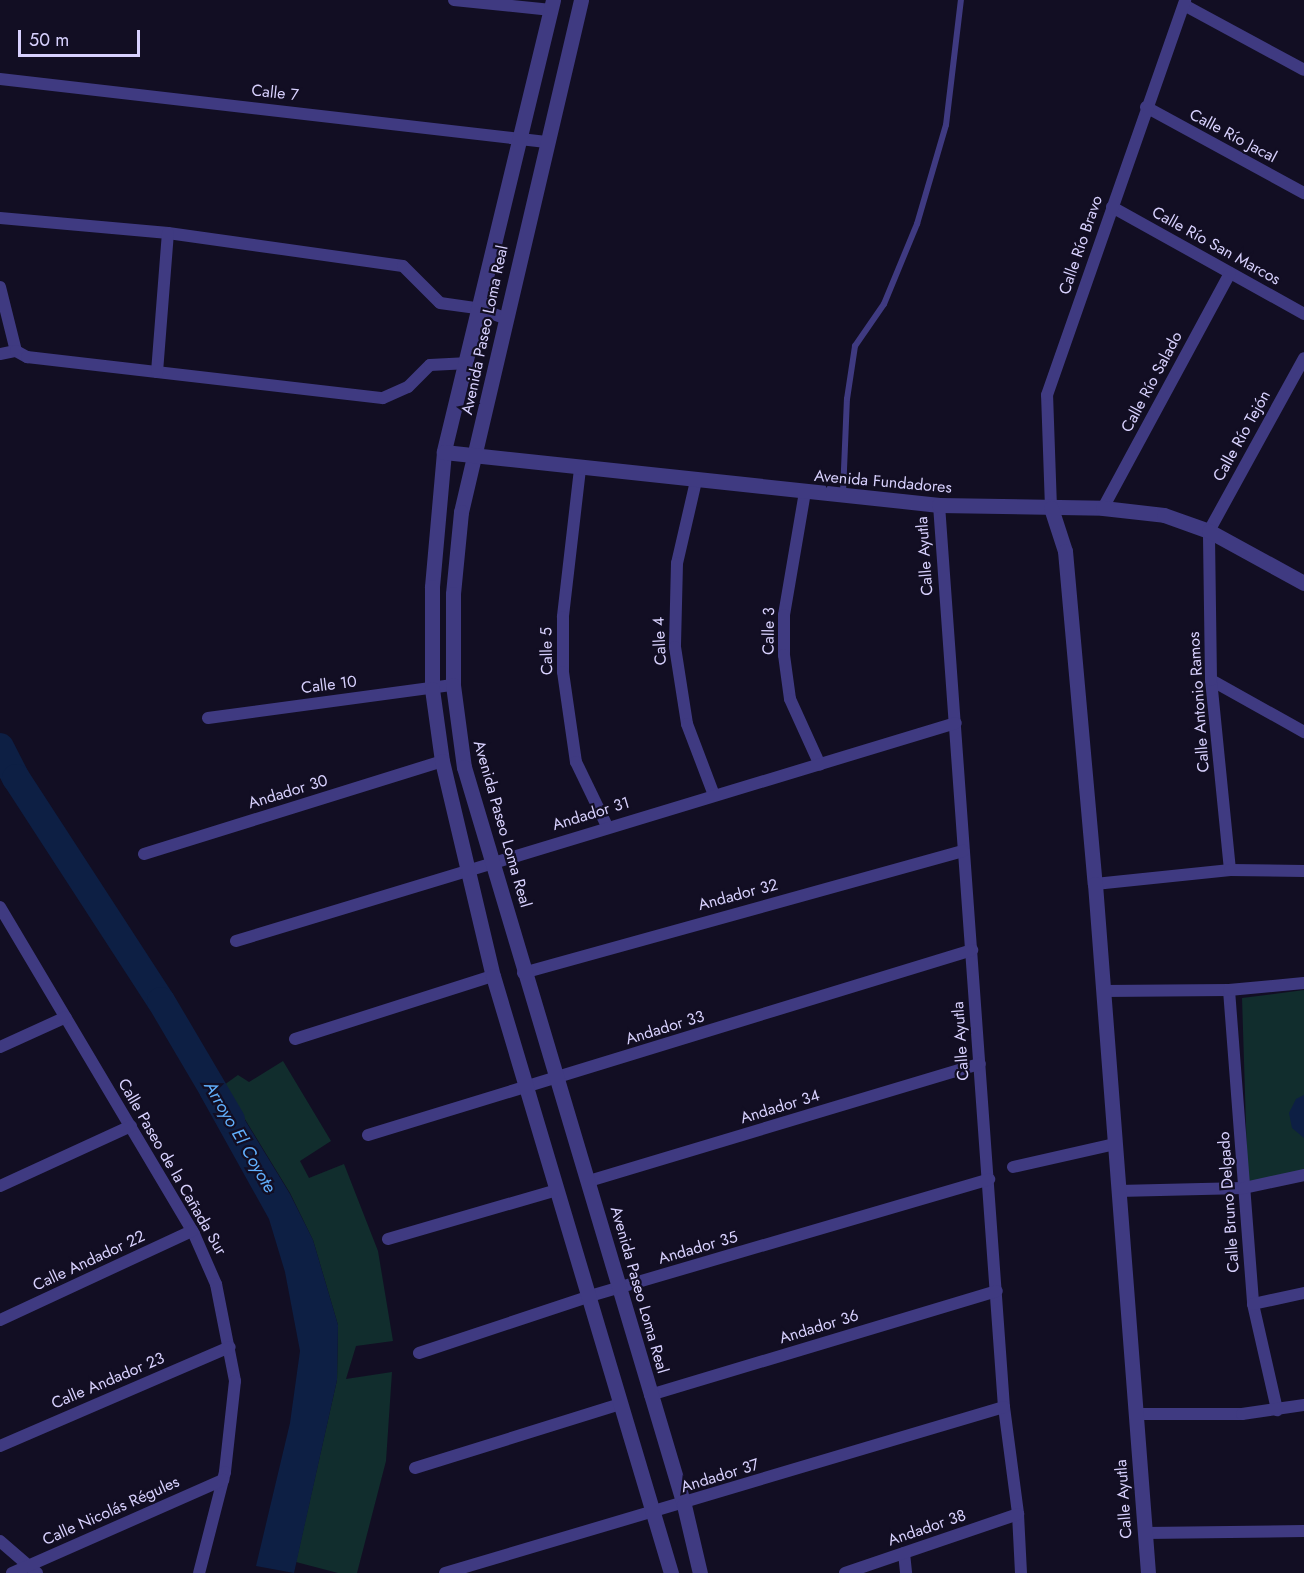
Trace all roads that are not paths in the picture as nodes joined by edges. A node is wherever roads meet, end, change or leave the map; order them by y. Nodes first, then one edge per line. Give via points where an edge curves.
1 (454, 0) edge
2 (580, 0) edge
3 (960, 0) edge
4 (1184, 2) edge
5 (552, 5) edge
6 (1304, 70) edge
7 (0, 79) edge
8 (1146, 107) junction
9 (518, 137) junction
10 (546, 142) junction
11 (1304, 193) edge
12 (1112, 207) junction
13 (0, 218) edge
14 (168, 233) junction
15 (1230, 273) junction
16 (0, 287) edge
17 (477, 308) junction
18 (1304, 314) edge
19 (505, 318) junction
20 (16, 351) junction
21 (0, 354) edge
22 (1304, 358) edge
23 (464, 363) junction
24 (157, 372) junction
25 (444, 452) junction
26 (475, 456) junction
27 (580, 469) junction
28 (696, 481) junction
29 (806, 492) junction
30 (843, 496) junction
31 (939, 505) junction
32 (1051, 508) junction
33 (1103, 508) junction
34 (1209, 531) junction
35 (1304, 583) edge
36 (451, 637) junction
37 (432, 638) junction
38 (1211, 680) junction
39 (453, 686) junction
40 (432, 689) junction
41 (208, 718) dead end
42 (956, 723) junction
43 (1304, 732) edge
44 (442, 761) junction
45 (820, 765) junction
46 (714, 795) junction
47 (607, 826) junction
48 (963, 851) junction
49 (144, 854) dead end
50 (495, 860) junction
51 (466, 868) junction
52 (1230, 870) junction
53 (1304, 871) edge
54 (1095, 884) junction
55 (0, 907) edge
56 (236, 940) dead end
57 (972, 950) junction
58 (524, 973) junction
59 (493, 976) junction
60 (1304, 983) edge
61 (1229, 990) junction
62 (1103, 991) junction
63 (66, 1017) junction
64 (295, 1039) dead end
65 (0, 1047) edge
66 (980, 1064) junction
67 (557, 1079) junction
68 (527, 1089) junction
69 (130, 1126) junction
70 (368, 1135) dead end
71 (1114, 1144) junction
72 (1013, 1167) dead end
73 (1304, 1175) edge
74 (989, 1179) junction
75 (589, 1181) junction
76 (0, 1186) edge
77 (1244, 1188) junction
78 (557, 1190) junction
79 (1118, 1191) junction
80 (192, 1231) junction
81 (388, 1239) dead end
82 (621, 1288) junction
83 (997, 1291) junction
84 (1304, 1293) edge
85 (590, 1296) junction
86 (1253, 1304) junction
87 (0, 1320) edge
88 (230, 1347) junction
89 (419, 1353) dead end
90 (650, 1395) junction
91 (620, 1404) junction
92 (1304, 1405) edge
93 (1004, 1407) junction
94 (1277, 1410) junction
95 (1136, 1414) junction
96 (0, 1446) edge
97 (415, 1468) dead end
98 (223, 1480) junction
99 (684, 1505) junction
100 (653, 1512) junction
101 (1018, 1514) junction
102 (1304, 1531) edge
103 (1145, 1533) junction
104 (0, 1541) edge
105 (904, 1553) junction
106 (33, 1569) edge
107 (12, 1573) edge
108 (199, 1573) edge
109 (445, 1573) edge
110 (671, 1573) edge
111 (700, 1573) edge
112 (845, 1573) edge
113 (906, 1573) edge
114 (1022, 1573) edge
115 (1148, 1573) edge

1 - 5 street
2 - 10 street, Avenida Paseo Loma Real
3 - 30 lane via 946,125 917,224 884,304 855,346
4 - 6 street
4 - 8 street, Calle Río Bravo
5 - 9 street, Avenida Paseo Loma Real
7 - 9 street, Calle 7
8 - 11 street, Calle Río Jacal
8 - 12 street, Calle Río Bravo
9 - 10 street, Calle 7
9 - 17 street, Avenida Paseo Loma Real
10 - 19 street, Avenida Paseo Loma Real
12 - 15 street, Calle Río San Marcos
12 - 32 street, Calle Río Bravo via 1047,395
13 - 14 street
14 - 17 street via 403,266 440,303
14 - 24 street
15 - 18 street, Calle Río San Marcos
15 - 33 street, Calle Río Salado
16 - 20 street
17 - 19 street
17 - 23 street, Avenida Paseo Loma Real
19 - 26 street, Avenida Paseo Loma Real
20 - 21 street
20 - 24 street via 27,357
22 - 34 street, Calle Río Tejón
23 - 24 street via 430,366 408,387 383,398
23 - 25 street, Avenida Paseo Loma Real
25 - 26 street, Avenida Fundadores
25 - 37 street, Avenida Paseo Loma Real via 436,516
26 - 27 street, Avenida Fundadores
26 - 36 street, Avenida Paseo Loma Real via 455,548
27 - 28 street, Avenida Fundadores
27 - 47 street, Calle 5 via 564,606 562,672 576,762
28 - 29 street, Avenida Fundadores
28 - 46 street, Calle 4 via 677,563 675,647 687,724
29 - 30 street, Avenida Fundadores
29 - 45 street, Calle 3 via 784,615 784,655 790,699
30 - 31 street, Avenida Fundadores
31 - 32 street, Avenida Fundadores
31 - 42 street, Calle Ayutla
32 - 33 street, Avenida Fundadores
32 - 54 street, Calle Ayutla via 1065,551
33 - 34 street, Avenida Fundadores via 1164,515
34 - 35 street, Avenida Fundadores
34 - 38 street, Calle Antonio Ramos
36 - 37 street
36 - 39 street, Avenida Paseo Loma Real
37 - 40 street, Avenida Paseo Loma Real
38 - 43 street
38 - 52 street, Calle Antonio Ramos
39 - 40 street, Calle 10
39 - 50 street, Avenida Paseo Loma Real via 464,767
40 - 41 street, Calle 10
40 - 44 street, Avenida Paseo Loma Real
42 - 45 street, Andador 31
42 - 48 street, Calle Ayutla
44 - 49 street, Andador 30
44 - 51 street, Avenida Paseo Loma Real
45 - 46 street, Andador 31
46 - 47 street, Andador 31
47 - 50 street, Andador 31
48 - 57 street, Calle Ayutla
48 - 58 street, Andador 32
50 - 51 street, Andador 31
50 - 58 street, Avenida Paseo Loma Real
51 - 56 street, Andador 31
51 - 59 street, Avenida Paseo Loma Real
52 - 53 street
52 - 54 street
54 - 62 street, Calle Ayutla
55 - 63 street, Calle Paseo de la Cañada Sur
57 - 66 street, Calle Ayutla
57 - 67 street, Andador 33
58 - 67 street, Avenida Paseo Loma Real
59 - 64 street
59 - 68 street, Avenida Paseo Loma Real
60 - 61 street
61 - 62 street
61 - 77 street, Calle Bruno Delgado
62 - 71 street, Calle Ayutla
63 - 65 street
63 - 69 street, Calle Paseo de la Cañada Sur
66 - 74 street, Calle Ayutla
66 - 75 street, Andador 34
67 - 68 street, Andador 33
67 - 75 street, Avenida Paseo Loma Real
68 - 70 street, Andador 33
68 - 78 street, Avenida Paseo Loma Real
69 - 76 street
69 - 80 street, Calle Paseo de la Cañada Sur
71 - 72 street
71 - 79 street, Calle Ayutla
73 - 77 street
74 - 82 street, Andador 35
74 - 83 street, Calle Ayutla
75 - 82 street, Avenida Paseo Loma Real
77 - 79 street
77 - 86 street, Calle Bruno Delgado
78 - 81 street
78 - 85 street, Avenida Paseo Loma Real
79 - 95 street, Calle Ayutla
80 - 87 street, Calle Andador 22
80 - 88 street, Calle Paseo de la Cañada Sur via 216,1284
82 - 85 street, Andador 35
82 - 90 street, Avenida Paseo Loma Real
83 - 90 street, Andador 36
83 - 93 street, Calle Ayutla
84 - 86 street
85 - 89 street, Andador 35
85 - 91 street, Avenida Paseo Loma Real
86 - 94 street, Calle Bruno Delgado
88 - 96 street, Calle Andador 23
88 - 98 street, Calle Paseo de la Cañada Sur via 235,1381
90 - 99 street, Avenida Paseo Loma Real
91 - 97 street
91 - 100 street, Avenida Paseo Loma Real
92 - 94 street
93 - 99 street, Andador 37
93 - 101 street, Calle Ayutla
94 - 95 street
95 - 103 street, Calle Ayutla
98 - 106 street, Calle Nicolás Régules
98 - 108 street, Calle Paseo de la Cañada Sur
99 - 100 street, Andador 37
99 - 111 street, Avenida Paseo Loma Real
100 - 109 street, Andador 37
100 - 110 street, Avenida Paseo Loma Real
101 - 105 street, Andador 38
101 - 114 street, Calle Ayutla
102 - 103 street
103 - 115 street, Calle Ayutla
104 - 106 street
105 - 112 street, Andador 38
105 - 113 street
106 - 107 street, Calle Nicolás Régules

